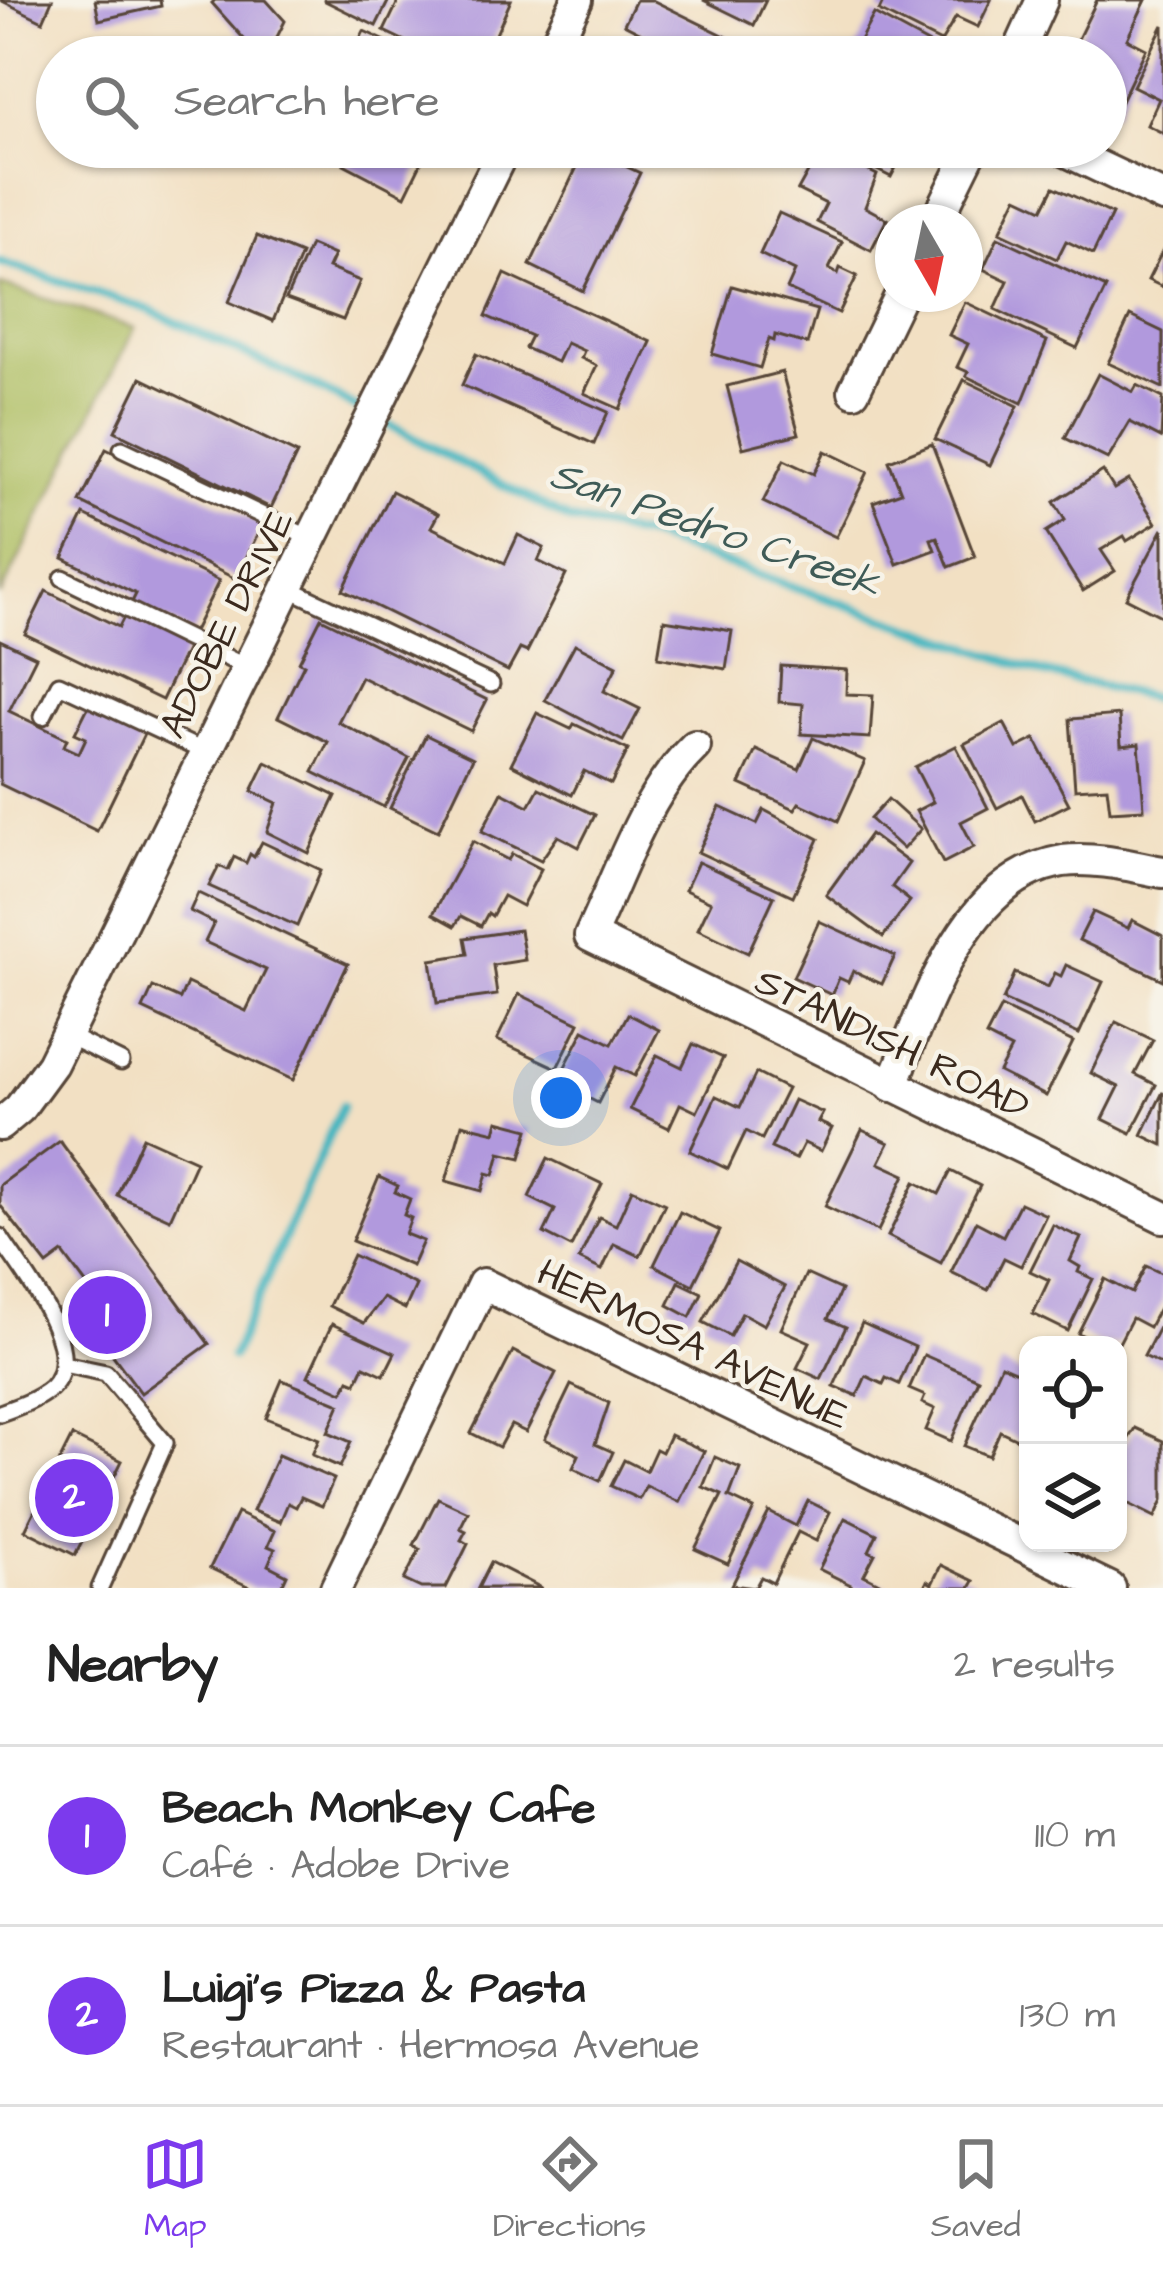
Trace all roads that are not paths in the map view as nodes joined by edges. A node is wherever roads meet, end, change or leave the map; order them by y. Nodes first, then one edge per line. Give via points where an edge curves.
1 (1042, 0) edge
2 (567, 3) edge
3 (556, 36) edge
4 (1026, 36) edge
5 (495, 168) edge
6 (963, 168) edge
7 (1102, 168) edge
8 (1163, 197) edge
9 (945, 204) edge
10 (892, 312) edge
11 (854, 392) dead end
12 (122, 449) dead end
13 (312, 539) junction
14 (63, 578) dead end
15 (287, 588) junction
16 (246, 667) junction
17 (491, 684) dead end
18 (44, 716) dead end
19 (694, 746) dead end
20 (203, 751) junction
21 (1163, 872) edge
22 (65, 1035) junction
23 (121, 1062) dead end
24 (892, 1086) junction
25 (0, 1125) edge
26 (1163, 1216) edge
27 (0, 1238) edge
28 (63, 1364) junction
29 (0, 1414) edge
30 (100, 1588) edge
31 (336, 1588) edge
32 (1110, 1588) edge

1 - 4 street
2 - 3 street
5 - 13 street, ADOBE DRIVE
6 - 9 street
7 - 8 street
10 - 11 street
12 - 13 lane
13 - 15 street, ADOBE DRIVE
14 - 16 lane
15 - 16 street, ADOBE DRIVE
15 - 17 lane
16 - 20 street, ADOBE DRIVE
18 - 20 lane via 59,684
19 - 24 street, STANDISH ROAD via 658,792 590,936
20 - 22 street, ADOBE DRIVE
21 - 24 street via 1062,861 1014,879 976,914 947,958
22 - 23 lane
22 - 25 street, ADOBE DRIVE via 52,1064
24 - 26 street, STANDISH ROAD
27 - 28 lane via 60,1333
28 - 29 lane via 53,1386
28 - 30 lane via 106,1373 165,1443
31 - 32 street, HERMOSA AVENUE via 483,1283

